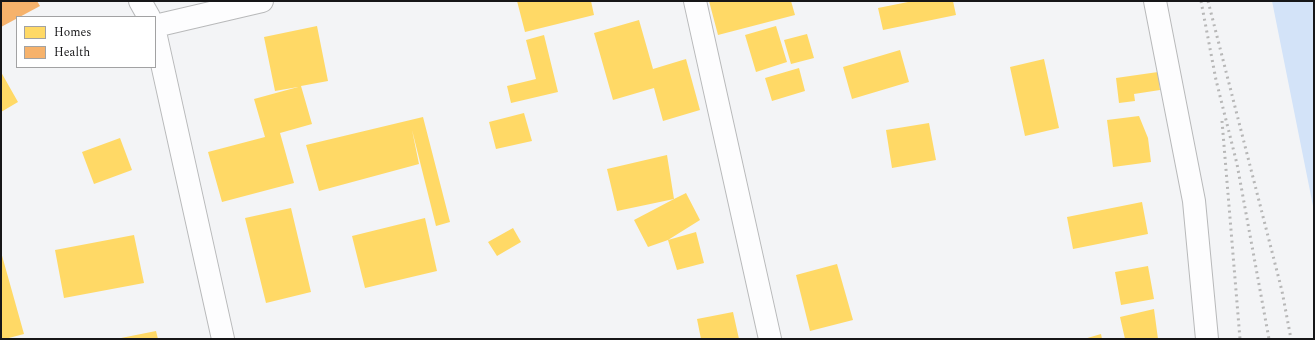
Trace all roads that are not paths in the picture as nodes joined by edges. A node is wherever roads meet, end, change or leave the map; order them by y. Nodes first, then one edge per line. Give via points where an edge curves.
1 (140, 1) edge
2 (262, 1) edge
3 (695, 1) edge
4 (1155, 1) edge
5 (148, 16) edge
6 (156, 26) edge
7 (156, 37) edge
8 (223, 339) edge
9 (770, 339) edge
10 (1207, 339) edge

1 - 5 street
2 - 6 street
3 - 9 street
4 - 10 street via 1194,201
7 - 8 street

